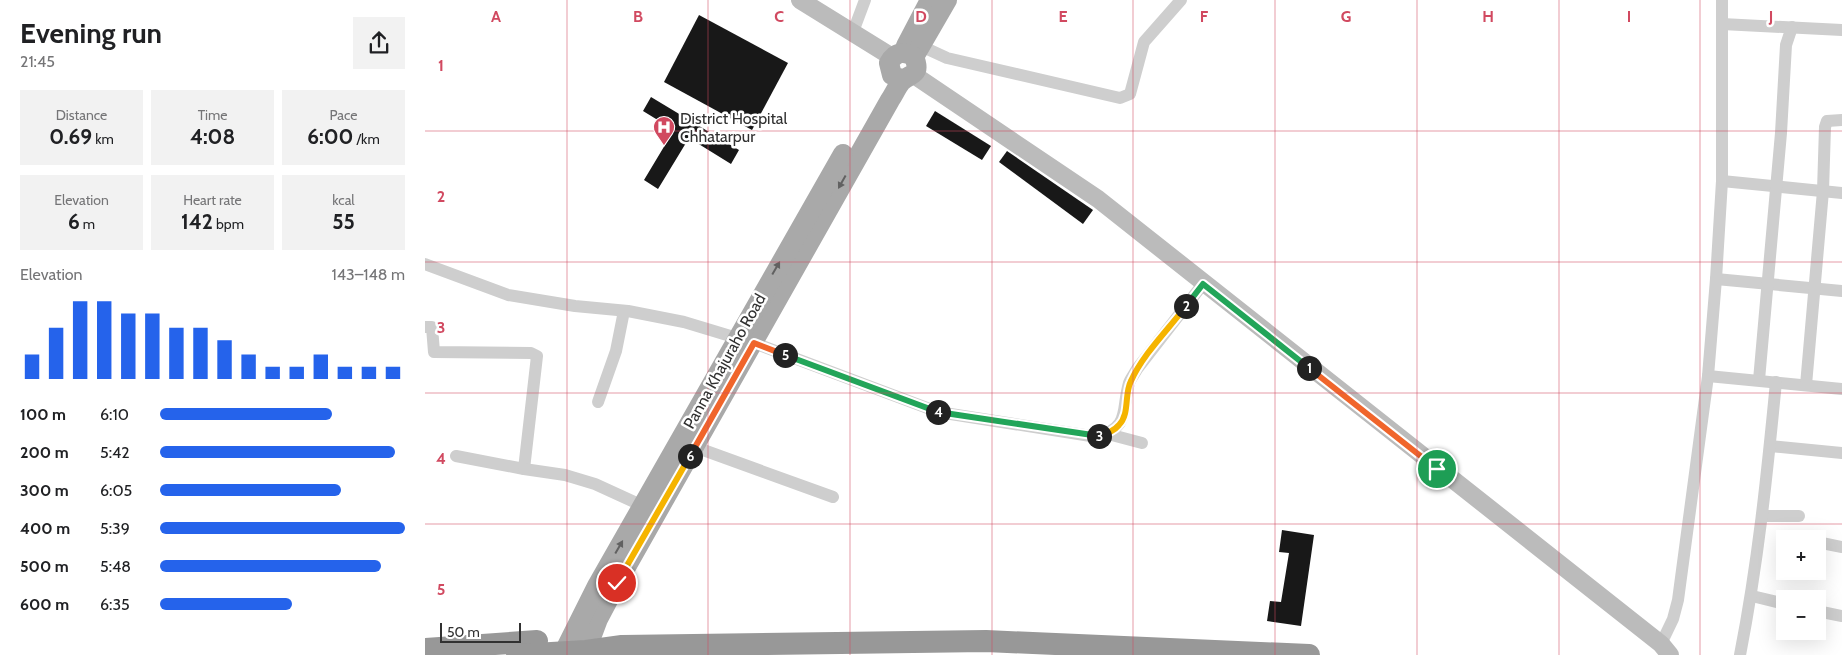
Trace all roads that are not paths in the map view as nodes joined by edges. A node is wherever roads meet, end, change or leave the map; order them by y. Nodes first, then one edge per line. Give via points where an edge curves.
1 (800, 0) edge
2 (865, 0) edge
3 (931, 0) edge
4 (947, 0) edge
5 (1181, 0) edge
6 (1722, 0) edge
7 (1722, 24) junction
8 (1792, 27) junction
9 (1842, 30) edge
10 (853, 32) junction
11 (906, 63) junction
12 (1842, 120) edge
13 (1722, 181) junction
14 (1775, 186) junction
15 (1823, 191) junction
16 (1842, 193) edge
17 (425, 264) edge
18 (1717, 279) junction
19 (1203, 284) junction
20 (1766, 284) junction
21 (1815, 288) junction
22 (1842, 290) edge
23 (624, 311) junction
24 (425, 327) edge
25 (745, 340) junction
26 (1708, 376) junction
27 (1759, 380) junction
28 (1776, 382) junction
29 (1806, 385) junction
30 (1842, 389) edge
31 (598, 402) dead end
32 (1108, 434) junction
33 (1143, 443) dead end
34 (1770, 446) junction
35 (695, 447) junction
36 (1842, 453) edge
37 (456, 456) dead end
38 (524, 469) junction
39 (833, 497) dead end
40 (643, 506) junction
41 (1763, 516) junction
42 (1799, 516) dead end
43 (1826, 544) edge
44 (1842, 547) edge
45 (1752, 596) junction
46 (1776, 602) edge
47 (1826, 613) edge
48 (1842, 616) edge
49 (577, 645) junction
50 (425, 649) edge
51 (1665, 650) edge
52 (517, 655) edge
53 (1309, 655) edge
54 (1740, 655) edge

1 - 10 main road
2 - 10 street
3 - 11 main road, Panna Khajuraho Road
4 - 11 main road, Panna Khajuraho Road
5 - 11 street via 1144,42 1130,94 1126,97 947,58
6 - 7 street
7 - 8 street
7 - 13 street
8 - 9 street
8 - 14 street via 1785,45
10 - 11 main road
11 - 19 main road via 1098,199
11 - 25 main road, Panna Khajuraho Road via 803,251
12 - 15 street via 1827,121 1825,127
13 - 14 street
13 - 18 street
14 - 15 street
14 - 20 street
15 - 16 street
15 - 21 street
17 - 23 street via 508,295
18 - 20 street
18 - 26 street
19 - 32 street via 1137,369 1129,383 1125,414 1120,425
19 - 51 main road
20 - 21 street
20 - 27 street
21 - 22 street
21 - 29 street
23 - 25 street via 684,322
23 - 31 street via 616,351
24 - 38 street via 432,327 434,352 531,353 537,356
25 - 32 street via 939,412 1097,437
25 - 35 main road, Panna Khajuraho Road
25 - 40 main road, Panna Khajuraho Road
26 - 27 street
26 - 51 street via 1678,600
27 - 28 street
28 - 29 street
28 - 34 street
29 - 30 street
32 - 33 street
34 - 36 street
34 - 41 street
35 - 39 street
35 - 49 main road, Panna Khajuraho Road via 617,583
37 - 38 street
38 - 40 street via 565,474
49 -> 40 main road, Panna Khajuraho Road
41 - 42 street
41 - 45 street
43 - 44 street
45 - 46 street
45 - 54 street
47 - 48 street
49 - 50 highway
49 - 52 highway
49 - 53 highway via 986,642

